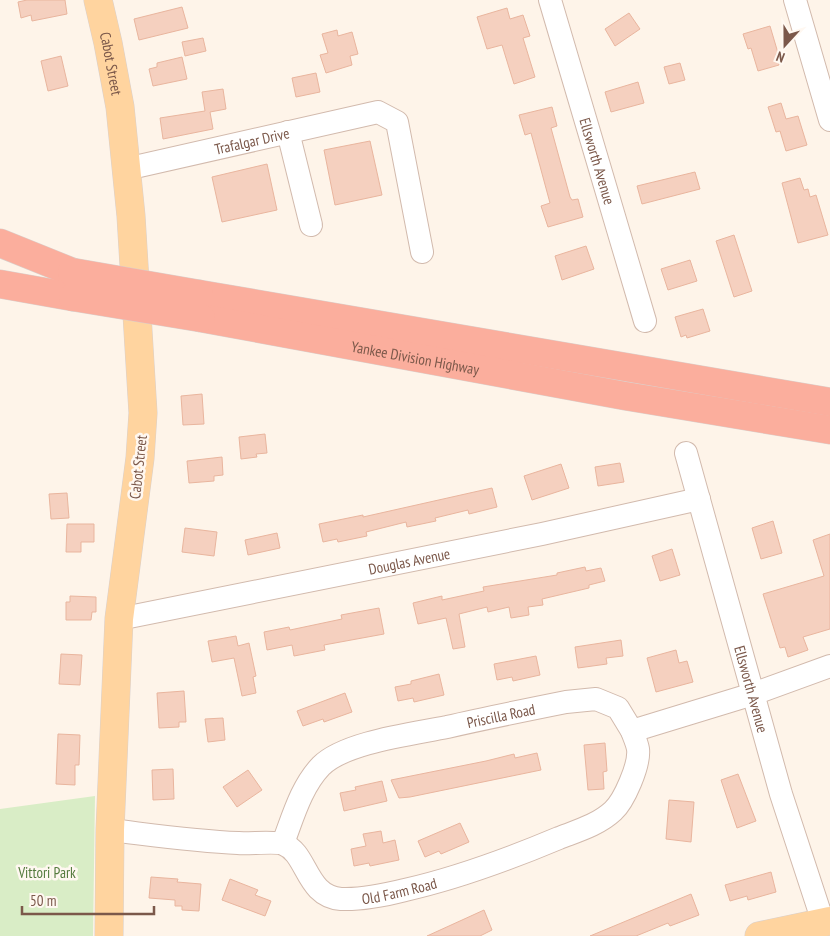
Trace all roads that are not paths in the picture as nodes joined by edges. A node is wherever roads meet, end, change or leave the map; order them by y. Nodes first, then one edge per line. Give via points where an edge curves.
1 (98, 0) edge
2 (795, 0) edge
3 (556, 3) edge
4 (830, 120) edge
5 (288, 132) junction
6 (126, 169) junction
7 (311, 225) dead end
8 (0, 243) edge
9 (422, 252) dead end
10 (0, 260) edge
11 (0, 284) edge
12 (73, 284) junction
13 (0, 302) edge
14 (200, 306) junction
15 (645, 321) dead end
16 (830, 402) edge
17 (830, 430) edge
18 (686, 454) dead end
19 (700, 499) junction
20 (119, 619) junction
21 (830, 666) edge
22 (753, 694) junction
23 (632, 731) junction
24 (110, 830) junction
25 (283, 844) junction
26 (826, 922) edge
27 (109, 936) edge
28 (759, 936) edge

1 - 6 main road, Cabot Street via 115,76
2 - 4 street
3 - 15 street, Ellsworth Avenue
5 - 6 street, Trafalgar Drive
5 - 7 street
5 - 9 street, Trafalgar Drive via 378,112 397,122
6 - 20 main road, Cabot Street via 143,422
8 - 12 highway
10 - 12 highway, Yankee Division Highway
11 - 12 highway, Yankee Division Highway
12 - 13 highway
12 - 14 highway, Yankee Division Highway, bridge
14 - 16 highway, Yankee Division Highway
14 - 17 highway, Yankee Division Highway via 625,396
18 - 19 street, Ellsworth Avenue
19 - 20 street, Douglas Avenue
19 - 22 street, Ellsworth Avenue
20 - 24 main road, Cabot Street
21 - 22 street
22 - 23 street
22 - 26 street, Ellsworth Avenue via 782,794
23 - 25 street, Priscilla Road via 618,708 596,699 566,702 346,750 331,757 307,784
23 - 25 street, Old Farm Road via 638,751 634,772 613,811 595,823 508,859 427,885 380,896 340,899 315,886 293,851
24 - 25 street via 188,840
24 - 27 main road, Cabot Street
26 - 28 main road

